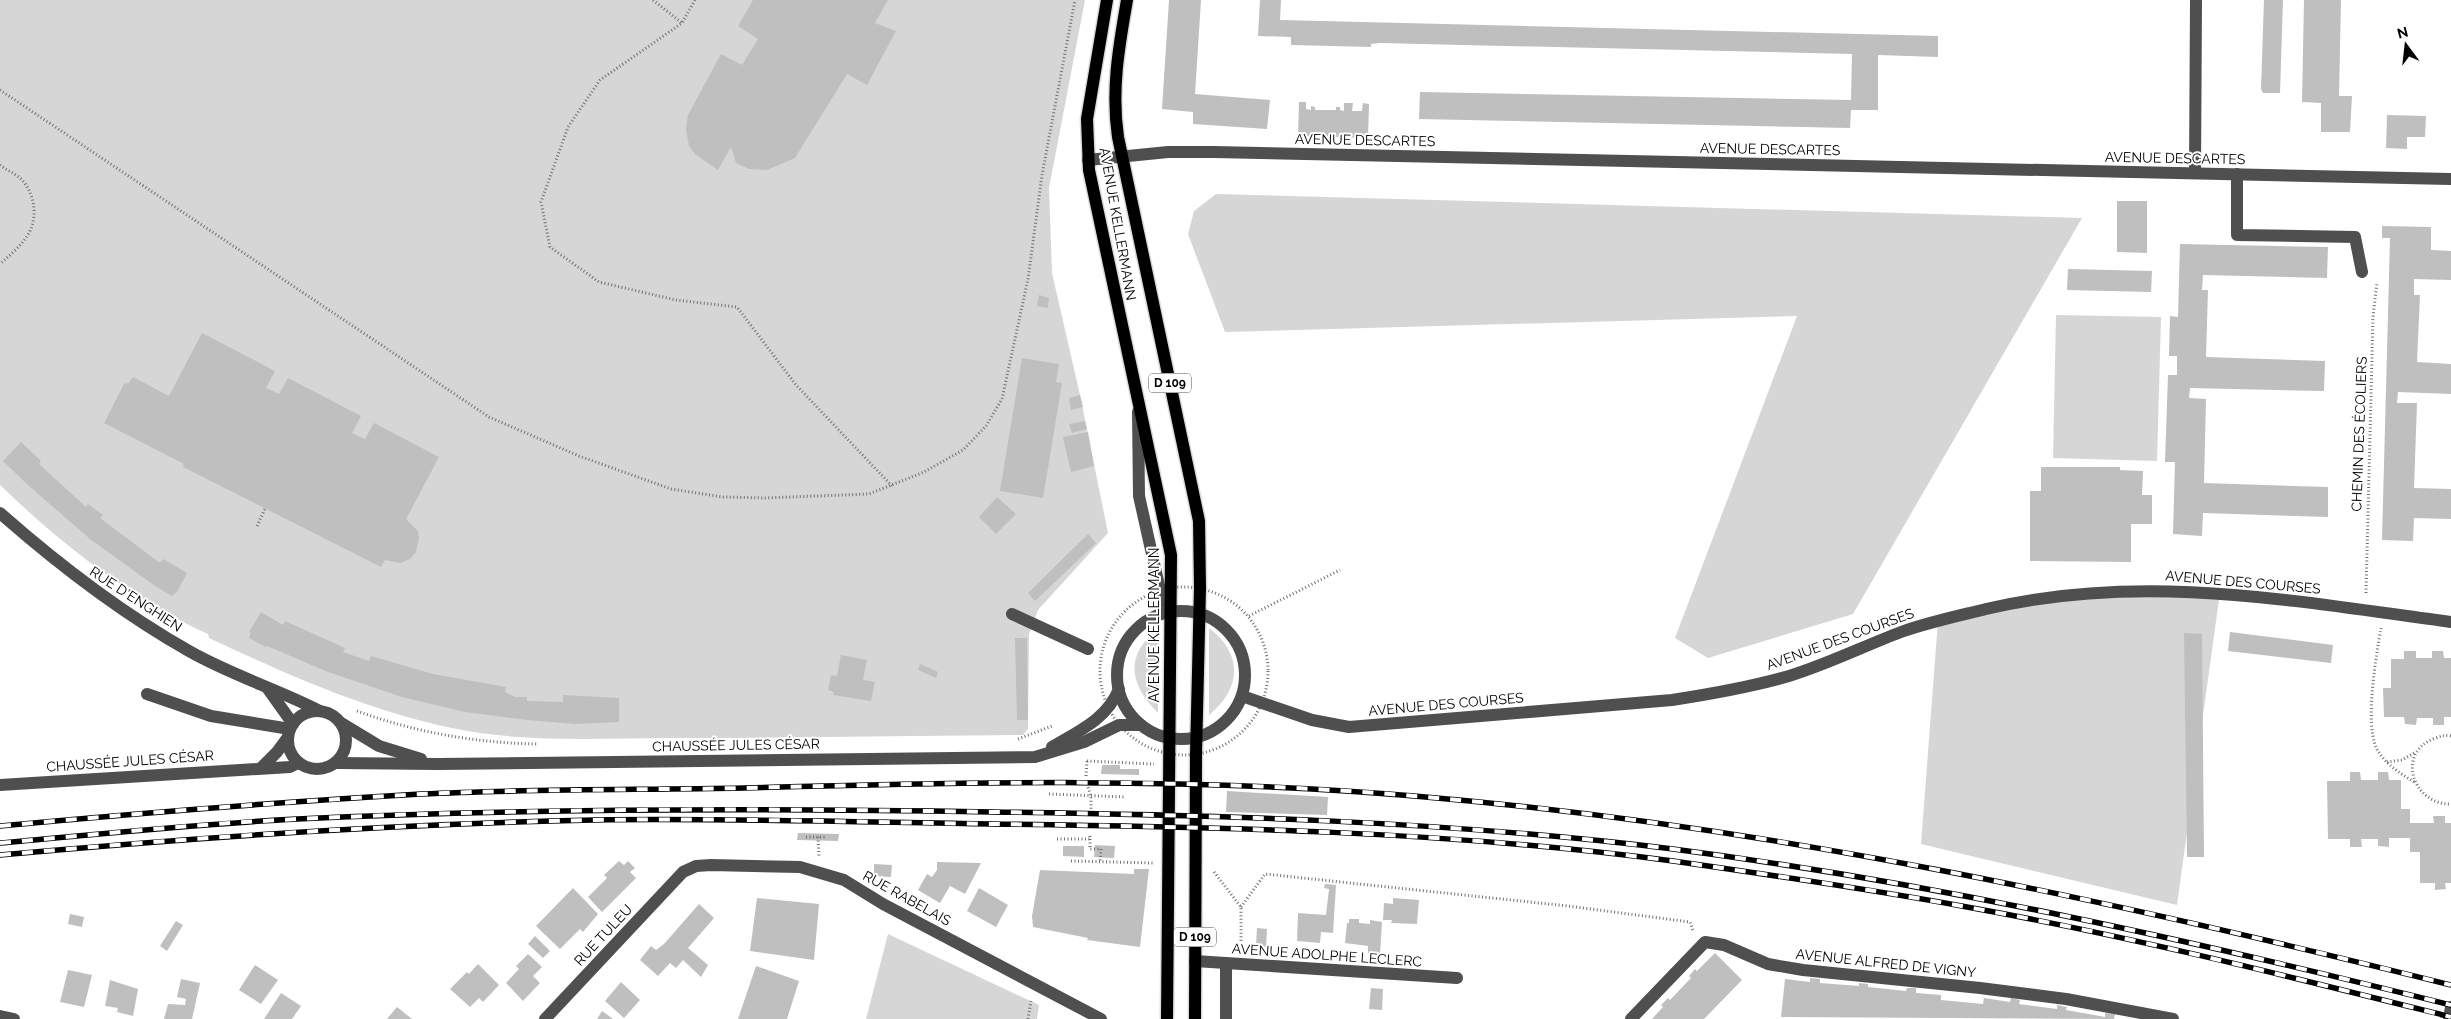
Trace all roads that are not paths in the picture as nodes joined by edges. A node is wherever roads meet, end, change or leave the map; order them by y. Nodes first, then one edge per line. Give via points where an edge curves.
1 (1107, 0) edge
2 (1126, 0) edge
3 (2196, 0) edge
4 (1121, 155) junction
5 (1088, 160) junction
6 (2195, 173) junction
7 (2237, 174) junction
8 (2451, 180) edge
9 (2362, 272) road end
10 (1138, 402) junction
11 (0, 513) edge
12 (1170, 612) junction
13 (1199, 612) junction
14 (1012, 614) dead end
15 (2451, 622) edge
16 (1088, 648) dead end
17 (268, 689) junction
18 (1119, 689) junction
19 (147, 694) dead end
20 (1242, 696) junction
21 (320, 712) junction
22 (341, 723) junction
23 (1141, 725) junction
24 (291, 730) junction
25 (1197, 737) junction
26 (1169, 739) junction
27 (1035, 757) junction
28 (337, 762) junction
29 (298, 763) junction
30 (438, 764) junction
31 (261, 768) junction
32 (0, 784) edge
33 (684, 872) joint
34 (1195, 961) junction
35 (1226, 964) junction
36 (1457, 978) dead end
37 (2451, 1007) edge
38 (0, 1016) edge
39 (14, 1019) edge
40 (545, 1019) edge
41 (1101, 1019) edge
42 (1167, 1019) edge
43 (1195, 1019) edge
44 (1226, 1019) edge
45 (1631, 1019) edge
46 (2173, 1019) edge
47 (2449, 1019) edge

1 - 5 main road, AVENUE KELLERMANN / D 109 via 1087,119
2 - 4 main road, AVENUE KELLERMANN / D 109 via 1114,97
3 - 6 street
4 - 5 street, AVENUE DESCARTES
4 - 6 street, AVENUE DESCARTES via 1224,152
4 - 13 main road, AVENUE KELLERMANN / D 109 via 1199,521
5 - 10 main road, AVENUE KELLERMANN / D 109
6 - 7 street, AVENUE DESCARTES
7 - 8 street, AVENUE DESCARTES
7 - 9 street via 2237,235 2355,237
10 - 12 main road, AVENUE KELLERMANN / D 109 via 1171,555
10 - 12 street via 1139,496 1160,590
11 - 17 street, RUE D'ENGHIEN via 91,589 135,618 189,651
12 - 13 street
12 - 18 street via 1147,621 1130,637 1119,659
12 - 26 main road, AVENUE KELLERMANN / D 109
13 - 20 street via 1231,634 1242,652 1246,673
13 - 25 main road, AVENUE KELLERMANN / D 109
14 - 16 street
15 - 20 street, AVENUE DES COURSES via 2220,592 2113,591 2020,602 1920,626 1789,676 1672,700 1348,727 1312,720
17 - 21 street, RUE D'ENGHIEN
17 - 24 street, RUE D'ENGHIEN
18 - 23 street via 1125,706
18 - 27 street, CHAUSSÉE JULES CÉSAR via 1109,709 1085,728
19 - 24 street via 211,716
20 - 25 street via 1228,719
21 - 22 street via 328,713
21 - 24 street via 305,714
22 - 28 street via 346,748
22 - 30 street, CHAUSSÉE JULES CÉSAR via 379,746
23 - 26 street
23 - 27 street, CHAUSSÉE JULES CÉSAR via 1119,725 1084,742
24 - 29 street via 290,752
24 - 31 street via 277,752
25 - 26 street
25 - 34 main road, AVENUE KELLERMANN / D 109
26 - 42 main road, AVENUE KELLERMANN / D 109
27 - 30 street, CHAUSSÉE JULES CÉSAR
28 - 29 street via 320,770
28 - 30 street, CHAUSSÉE JULES CÉSAR
29 - 31 street, CHAUSSÉE JULES CÉSAR
31 - 32 street, CHAUSSÉE JULES CÉSAR
33 - 40 street, RUE TULEU
33 - 41 street, RUE RABELAIS via 696,866 800,867 835,877
34 - 35 street, AVENUE ADOLPHE LECLERC
34 - 43 main road, AVENUE KELLERMANN / D 109
35 - 36 street, AVENUE ADOLPHE LECLERC
35 - 44 street
37 - 47 street
38 - 39 street
45 - 46 street, AVENUE ALFRED DE VIGNY via 1705,942 1724,945 1768,964 1803,970 2066,999

